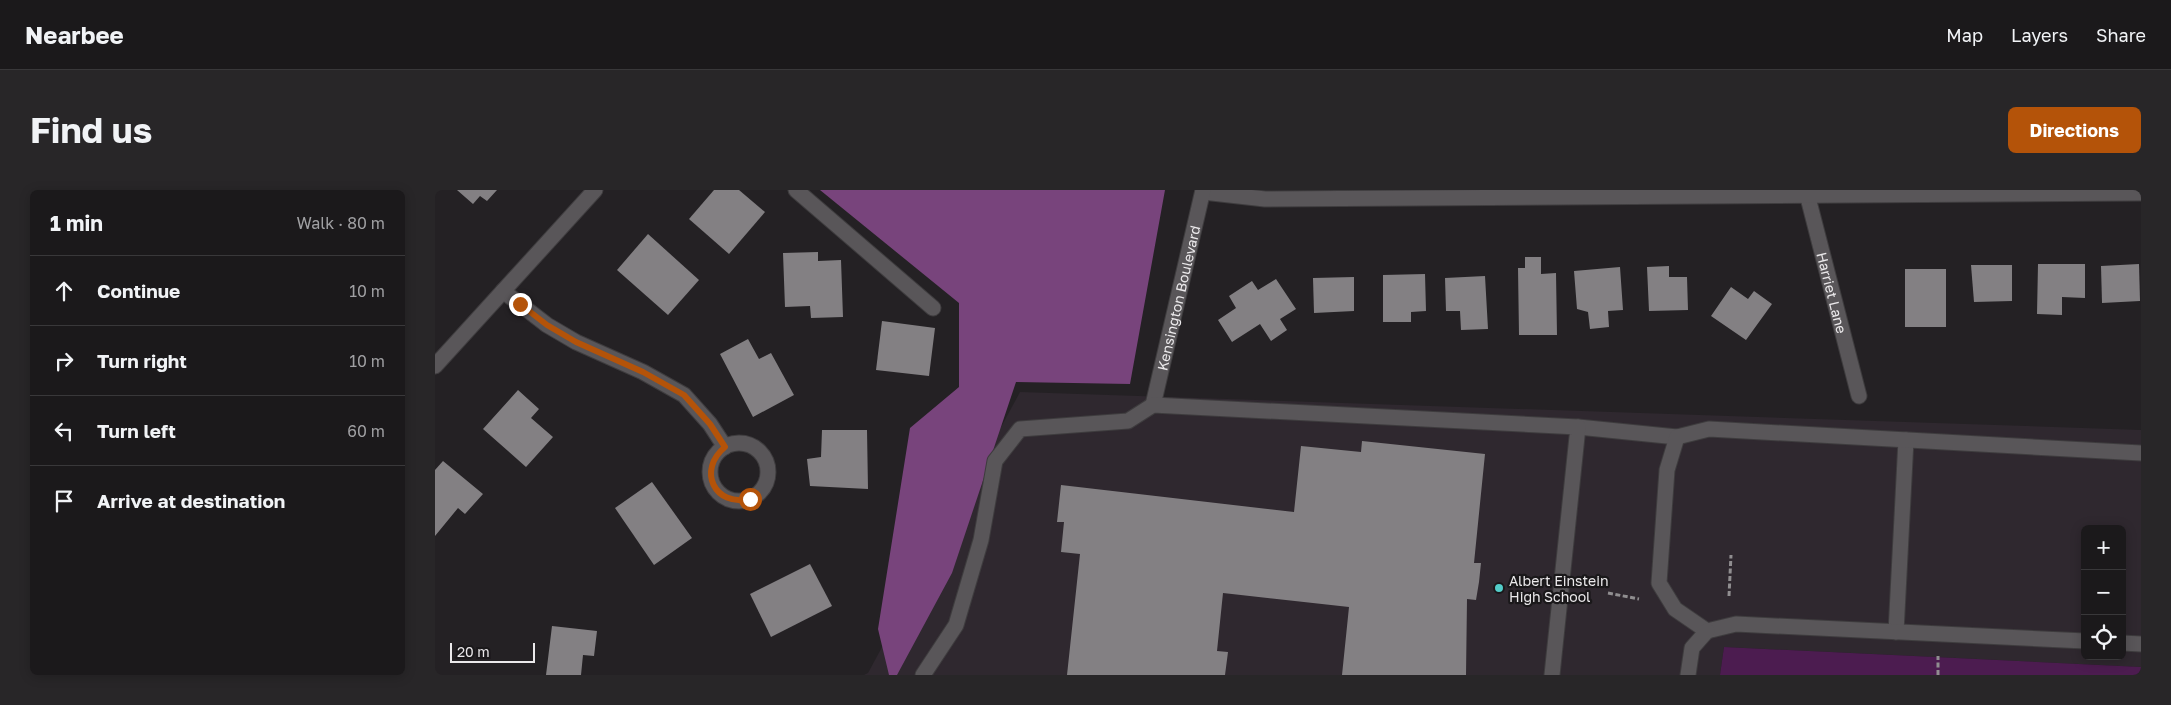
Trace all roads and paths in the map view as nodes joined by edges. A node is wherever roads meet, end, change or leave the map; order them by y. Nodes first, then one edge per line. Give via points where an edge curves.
1 (595, 190) edge
2 (796, 190) edge
3 (1203, 191) edge
4 (2134, 192) edge
5 (1807, 194) edge
6 (503, 291) junction
7 (933, 308) dead end
8 (435, 366) edge
9 (1859, 396) dead end
10 (1153, 405) junction
11 (1578, 427) junction
12 (1677, 437) junction
13 (1906, 440) junction
14 (725, 447) dead end
15 (2141, 453) edge
16 (1731, 555) dead end
17 (1608, 593) dead end
18 (1729, 596) dead end
19 (1639, 599) dead end
20 (1707, 631) junction
21 (1896, 632) junction
22 (2081, 641) edge
23 (2126, 643) edge
24 (2141, 644) edge
25 (1938, 652) dead end
26 (923, 675) edge
27 (1552, 675) edge
28 (1688, 675) edge
29 (1938, 675) edge

1 - 6 street
2 - 7 street
3 - 5 street via 1265,199
3 - 10 street, Kensington Boulevard
4 - 5 street
5 - 9 street, Harriet Lane
6 - 8 street
6 - 14 street via 547,325 576,342 643,372 684,395
10 - 11 street
10 - 26 street via 1128,421 1020,429 995,461 981,540 956,625
11 - 12 street
11 - 27 street
12 - 13 street via 1709,429
12 - 20 street via 1667,470 1659,583 1675,609
13 - 15 street
13 - 21 street
16 - 18 path
17 - 19 path
20 - 21 street via 1736,624
20 - 28 street via 1692,648
21 - 22 street
23 - 24 street
25 - 29 path

